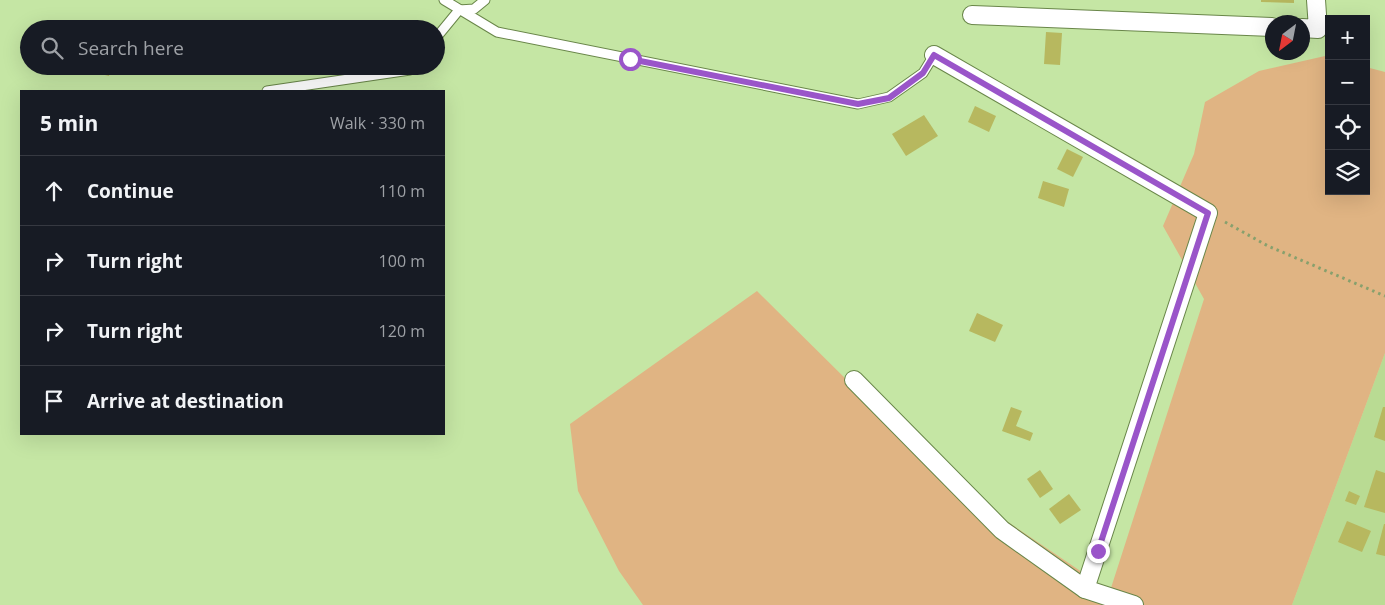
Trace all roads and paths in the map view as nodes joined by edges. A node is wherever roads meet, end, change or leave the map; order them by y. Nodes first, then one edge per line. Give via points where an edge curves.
1 (444, 0) edge
2 (485, 0) edge
3 (1316, 0) edge
4 (459, 10) junction
5 (972, 15) dead end
6 (445, 27) edge
7 (1265, 27) edge
8 (1310, 28) edge
9 (934, 55) joint
10 (376, 75) edge
11 (274, 90) edge
12 (1208, 213) junction
13 (1385, 296) edge
14 (854, 380) dead end
15 (1085, 589) junction
16 (1134, 605) edge

1 - 4 lane
2 - 4 lane via 474,9
3 - 8 street via 1318,29
4 - 6 lane
4 - 9 lane via 497,32 858,104 889,98 923,73
5 - 7 street
9 - 12 street
10 - 11 lane
12 - 13 path via 1268,246
12 - 15 street
14 - 15 street via 1002,530
15 - 16 street

